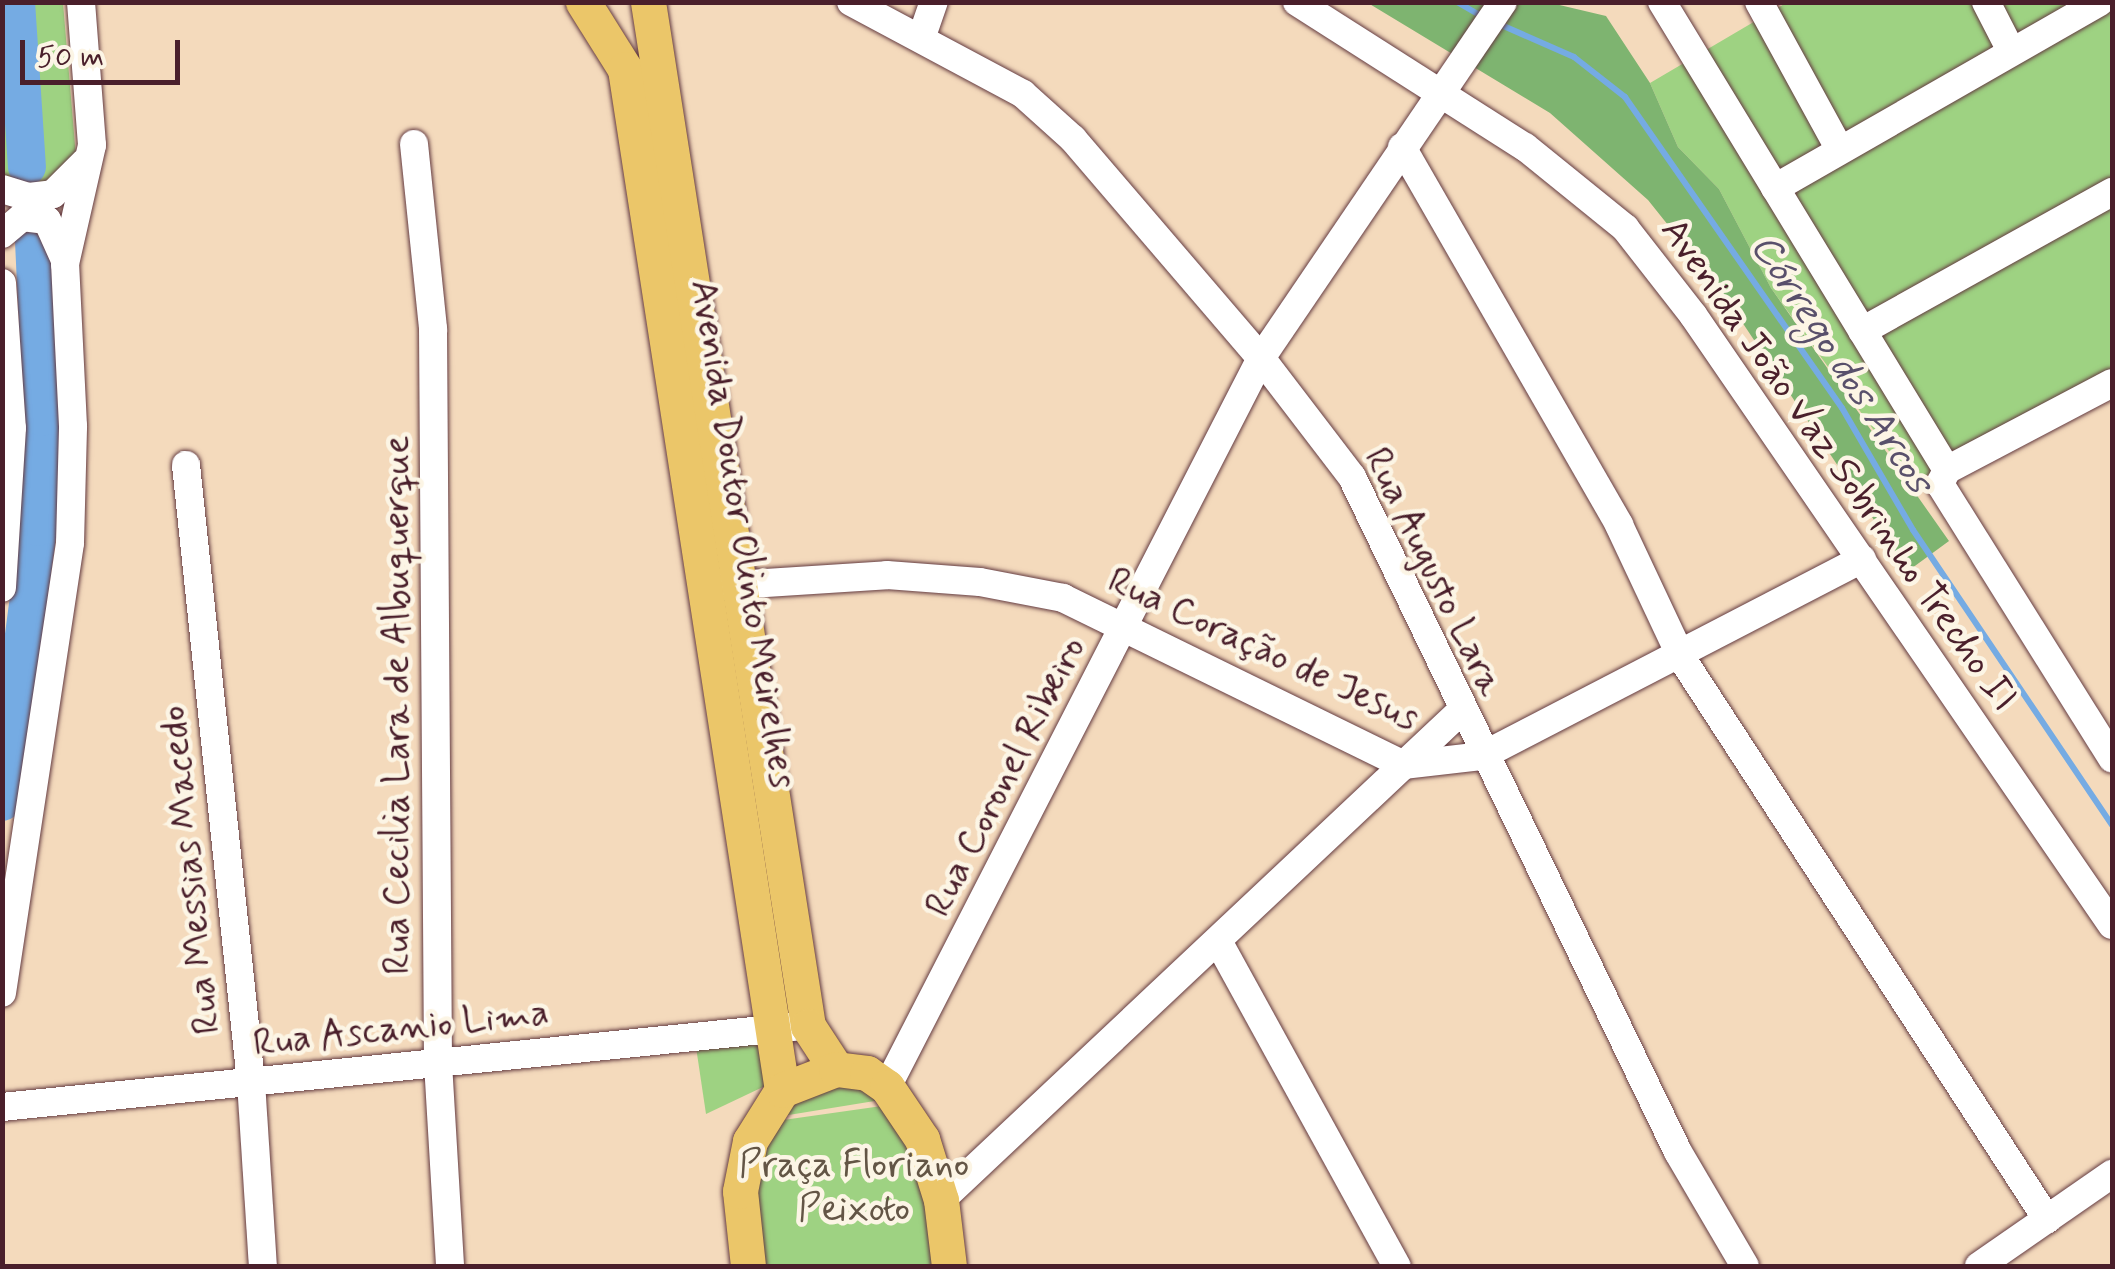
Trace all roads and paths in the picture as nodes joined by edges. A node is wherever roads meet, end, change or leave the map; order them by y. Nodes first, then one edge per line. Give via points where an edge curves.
1 (82, 2) edge
2 (584, 2) edge
3 (648, 2) edge
4 (851, 2) edge
5 (934, 2) edge
6 (1297, 2) edge
7 (1503, 2) edge
8 (1662, 2) edge
9 (1760, 2) edge
10 (1986, 2) edge
11 (2100, 2) edge
12 (922, 36) junction
13 (2010, 49) junction
14 (1446, 80) junction
15 (414, 144) dead end
16 (92, 145) junction
17 (1402, 146) junction
18 (1838, 146) junction
19 (1775, 188) junction
20 (2, 189) edge
21 (2112, 192) edge
22 (2, 234) edge
23 (65, 264) junction
24 (2, 284) edge
25 (1862, 331) junction
26 (684, 341) junction
27 (1261, 358) junction
28 (2108, 393) edge
29 (7, 428) edge
30 (186, 465) dead end
31 (1947, 470) junction
32 (1862, 559) junction
33 (723, 586) junction
34 (2, 588) edge
35 (1125, 628) junction
36 (1681, 656) junction
37 (1461, 711) junction
38 (1482, 756) junction
39 (2112, 758) edge
40 (1404, 764) junction
41 (2112, 926) edge
42 (1218, 941) junction
43 (2, 993) edge
44 (792, 1027) junction
45 (438, 1063) junction
46 (836, 1069) junction
47 (251, 1082) junction
48 (888, 1087) junction
49 (782, 1090) junction
50 (2, 1107) edge
51 (2112, 1174) edge
52 (940, 1200) junction
53 (2047, 1219) junction
54 (263, 1266) edge
55 (450, 1266) edge
56 (748, 1266) edge
57 (949, 1266) edge
58 (1397, 1266) edge
59 (1745, 1266) edge
60 (1980, 1266) edge

1 - 16 street
2 - 26 main road, Avenida Doutor Olinto Meirelhes via 626,69
3 - 26 main road, Avenida Doutor Olinto Meirelhes
4 - 12 street, Rua Augusto Lara
5 - 12 street
6 - 14 street, Avenida João Vaz Sobrinho Trecho II
7 - 14 street, Rua Coronel Ribeiro
8 - 19 street
9 - 18 street
10 - 13 street
11 - 13 street
12 - 27 street, Rua Augusto Lara via 1024,94 1073,139
13 - 18 street
14 - 17 street, Rua Coronel Ribeiro
14 - 32 street, Avenida João Vaz Sobrinho Trecho II via 1624,228 1694,315
15 - 45 street, Rua Cecilia Lara de Albuquerque via 432,329
16 - 20 street via 84,168 53,194
16 - 23 street
17 - 27 street, Rua Coronel Ribeiro
17 - 36 street via 1619,525
18 - 19 street
19 - 25 street
21 - 25 street
22 - 23 street via 22,217 47,220 55,225
23 - 43 street via 73,426 70,543
24 - 29 street
25 - 31 street
26 - 33 main road, Avenida Doutor Olinto Meirelhes
27 - 35 street, Rua Coronel Ribeiro
27 - 37 street, Rua Augusto Lara via 1352,477
28 - 31 street
29 - 34 street
30 - 47 street, Rua Messias Macedo
31 - 39 street via 1940,493
32 - 36 street, Rua Coração de Jesus
32 - 41 street, Avenida João Vaz Sobrinho Trecho II
33 - 35 street, Rua Coração de Jesus via 888,576 980,582 1062,598
33 - 44 main road, Avenida Doutor Olinto Meirelhes
35 - 40 street, Rua Coração de Jesus
35 - 48 street, Rua Coronel Ribeiro
36 - 38 street, Rua Coração de Jesus
36 - 53 street
37 - 38 street, Rua Augusto Lara
37 - 40 street
38 - 40 street, Rua Coração de Jesus
38 - 59 street, Rua Augusto Lara via 1678,1152
40 - 42 street
42 - 52 street
42 - 58 street
44 - 45 street, Rua Ascanio Lima
44 - 46 main road, Avenida Doutor Olinto Meirelhes
44 - 49 main road, Avenida Doutor Olinto Meirelhes
45 - 47 street, Rua Ascanio Lima
45 - 55 street, Rua Cecilia Lara de Albuquerque
46 - 48 main road via 867,1074
46 - 49 main road
47 - 50 street, Rua Ascanio Lima
47 - 54 street, Rua Messias Macedo
48 - 52 main road via 922,1139
49 - 56 main road via 760,1121 743,1165
51 - 53 street
52 - 57 main road
53 - 60 street

